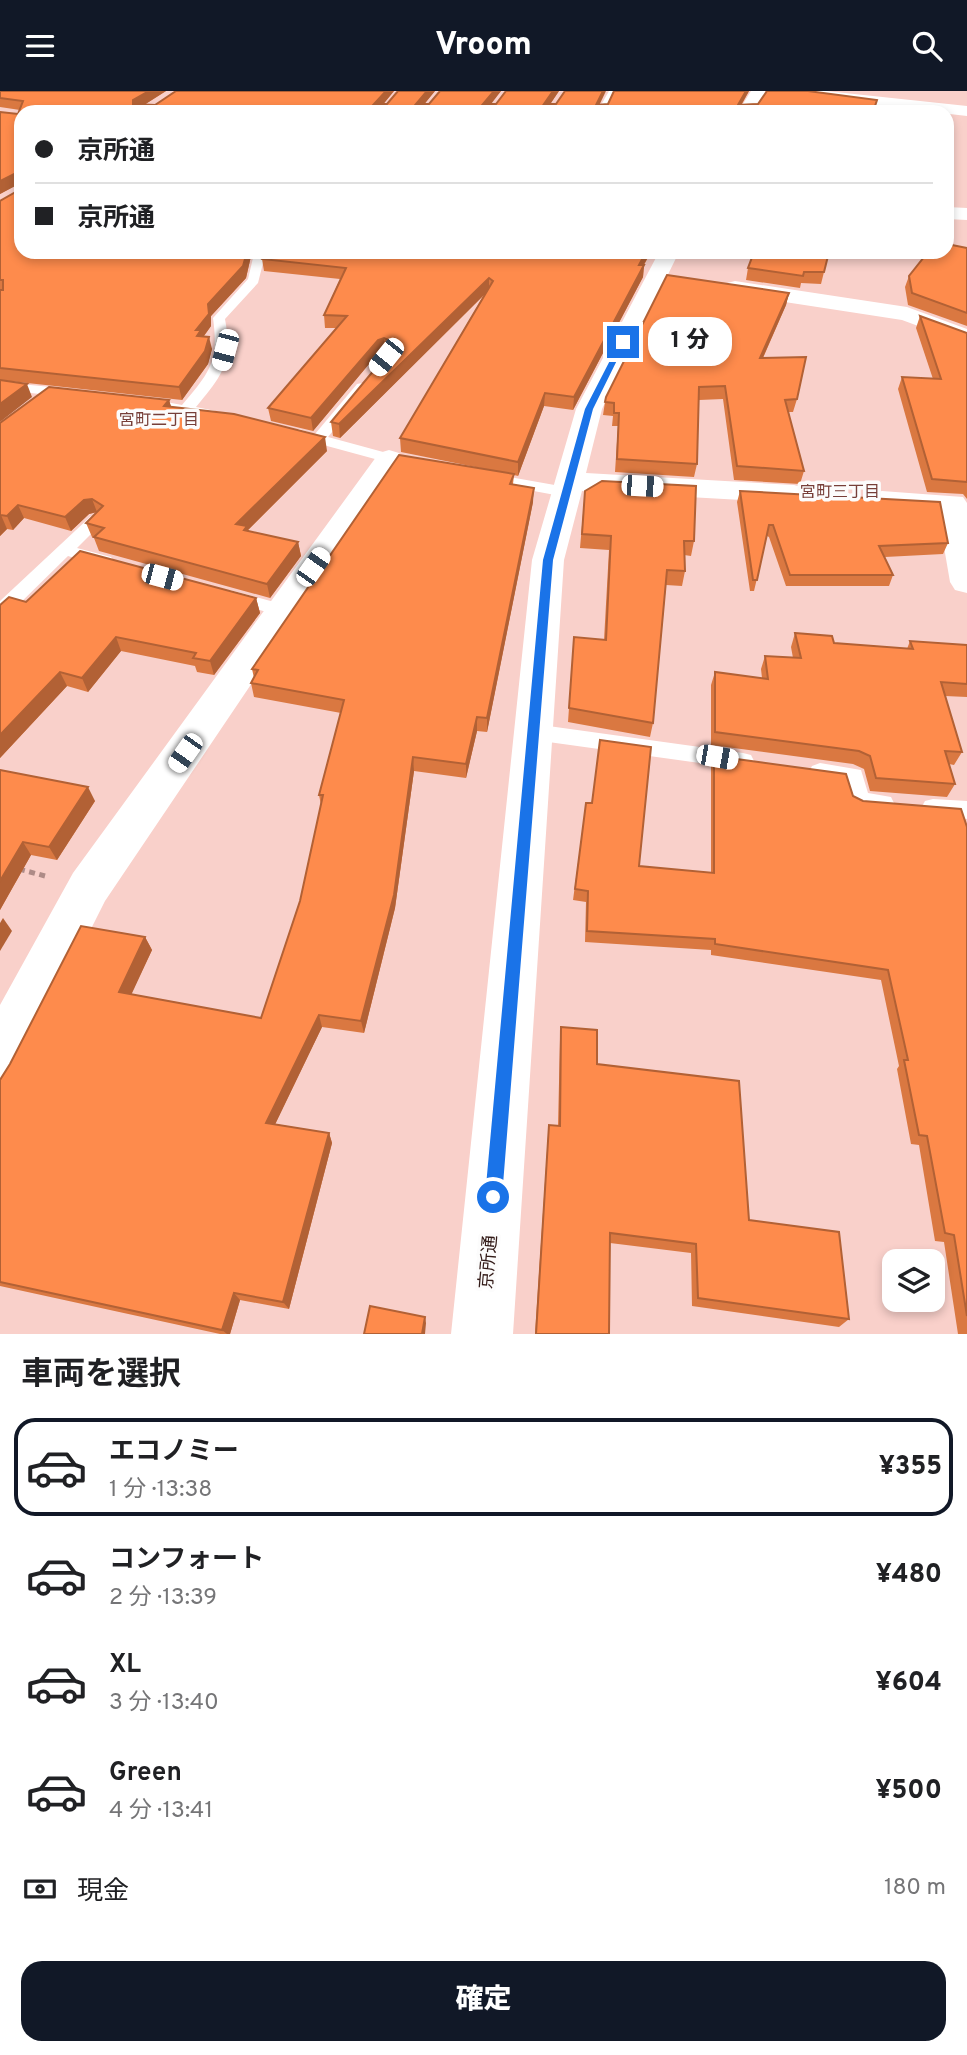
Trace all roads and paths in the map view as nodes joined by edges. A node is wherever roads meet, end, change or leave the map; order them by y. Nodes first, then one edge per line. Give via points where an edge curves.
1 (758, 91) edge
2 (786, 91) edge
3 (751, 105) edge
4 (881, 105) edge
5 (259, 259) edge
6 (666, 259) edge
7 (657, 276) junction
8 (683, 280) edge
9 (710, 284) edge
10 (967, 337) edge
11 (370, 377) edge
12 (0, 386) edge
13 (52, 390) junction
14 (94, 396) edge
15 (134, 401) edge
16 (31, 407) edge
17 (187, 408) junction
18 (239, 420) edge
19 (278, 429) edge
20 (318, 439) junction
21 (402, 462) joint
22 (467, 474) edge
23 (567, 487) junction
24 (959, 503) edge
25 (97, 520) edge
26 (65, 550) junction
27 (129, 568) edge
28 (966, 576) edge
29 (218, 593) edge
30 (282, 610) junction
31 (0, 612) edge
32 (534, 732) junction
33 (764, 765) edge
34 (802, 770) edge
35 (967, 810) edge
36 (0, 1056) edge
37 (482, 1334) edge

1 - 3 street
2 - 4 street
5 - 17 lane via 254,280 219,318 225,350 220,368
6 - 7 street, 京所通
7 - 8 street
7 - 23 street, 京所通 via 589,409
9 - 10 street via 907,314
11 - 20 lane
12 - 13 lane
13 - 14 lane
13 - 16 lane
15 - 17 lane
17 - 18 lane
19 - 20 lane
20 - 21 lane
21 - 30 street
22 - 23 lane
23 - 24 street
23 - 32 street, 京所通 via 548,560
24 - 28 street
25 - 26 lane
26 - 27 lane
26 - 31 lane
29 - 30 lane
30 - 36 street via 89,887
32 - 33 lane
32 - 37 street, 京所通
34 - 35 lane via 853,776 858,801

